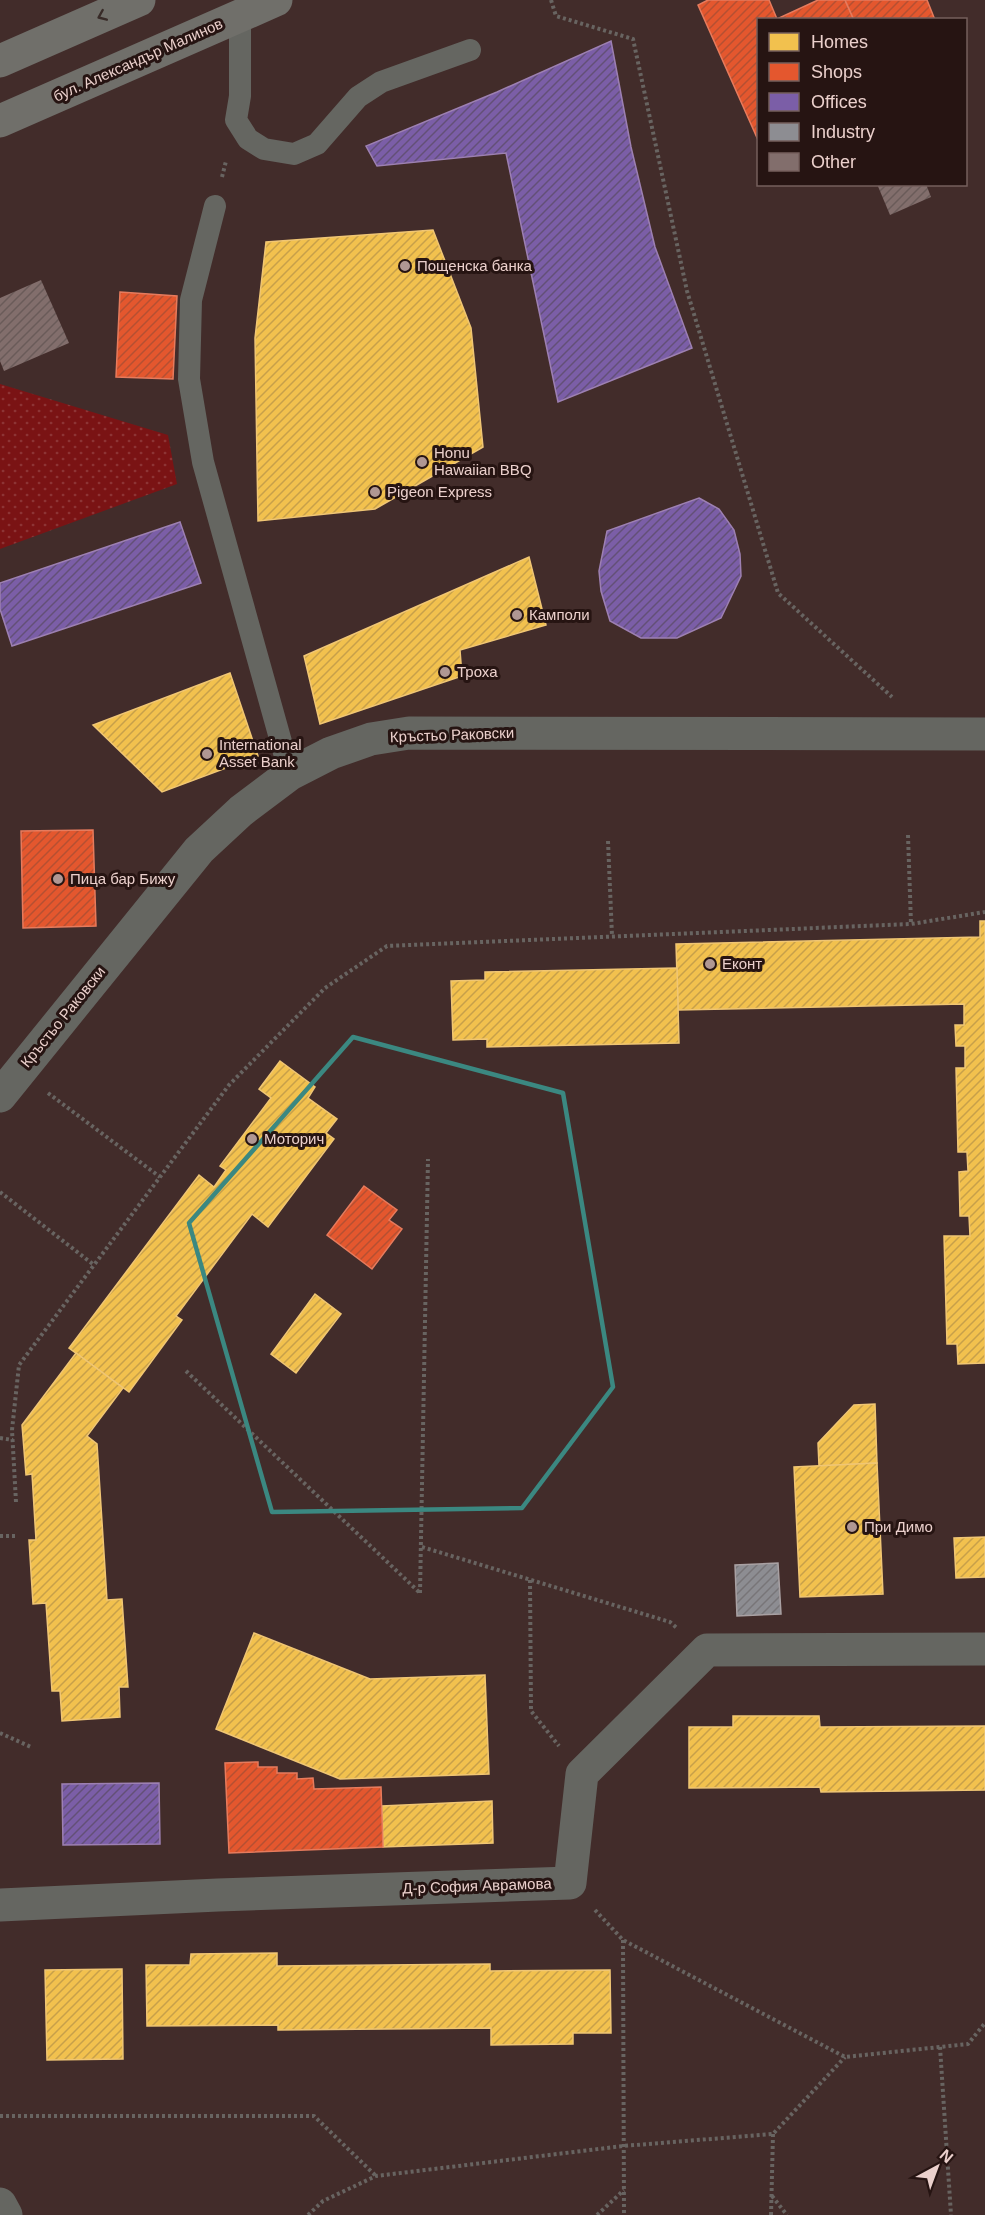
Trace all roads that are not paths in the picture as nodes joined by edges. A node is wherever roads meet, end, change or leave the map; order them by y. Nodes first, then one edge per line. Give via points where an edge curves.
1 (139, 0) edge
2 (276, 0) edge
3 (240, 15) junction
4 (64, 33) junction
5 (0, 45) edge
6 (470, 50) dead end
7 (0, 61) edge
8 (0, 121) edge
9 (215, 206) dead end
10 (985, 734) edge
11 (290, 774) junction
12 (10, 1083) edge
13 (985, 1649) edge
14 (0, 1905) edge
15 (0, 2204) edge
16 (6, 2215) edge

1 -> 4 main road
2 - 3 main road, бул. Александър Малинов
3 - 6 lane via 240,96 236,120 248,139 264,149 294,154 317,144 358,97 381,82
3 - 8 main road, бул. Александър Малинов
4 - 5 main road
4 - 7 main road
9 - 11 lane via 192,300 189,380 203,462
10 - 11 street, Кръстьо Раковски via 410,734 371,739 331,753
11 - 12 street, Кръстьо Раковски via 241,810 199,850
13 - 14 street, Д-р София Аврамова via 706,1650 582,1774 570,1883
15 - 16 street

